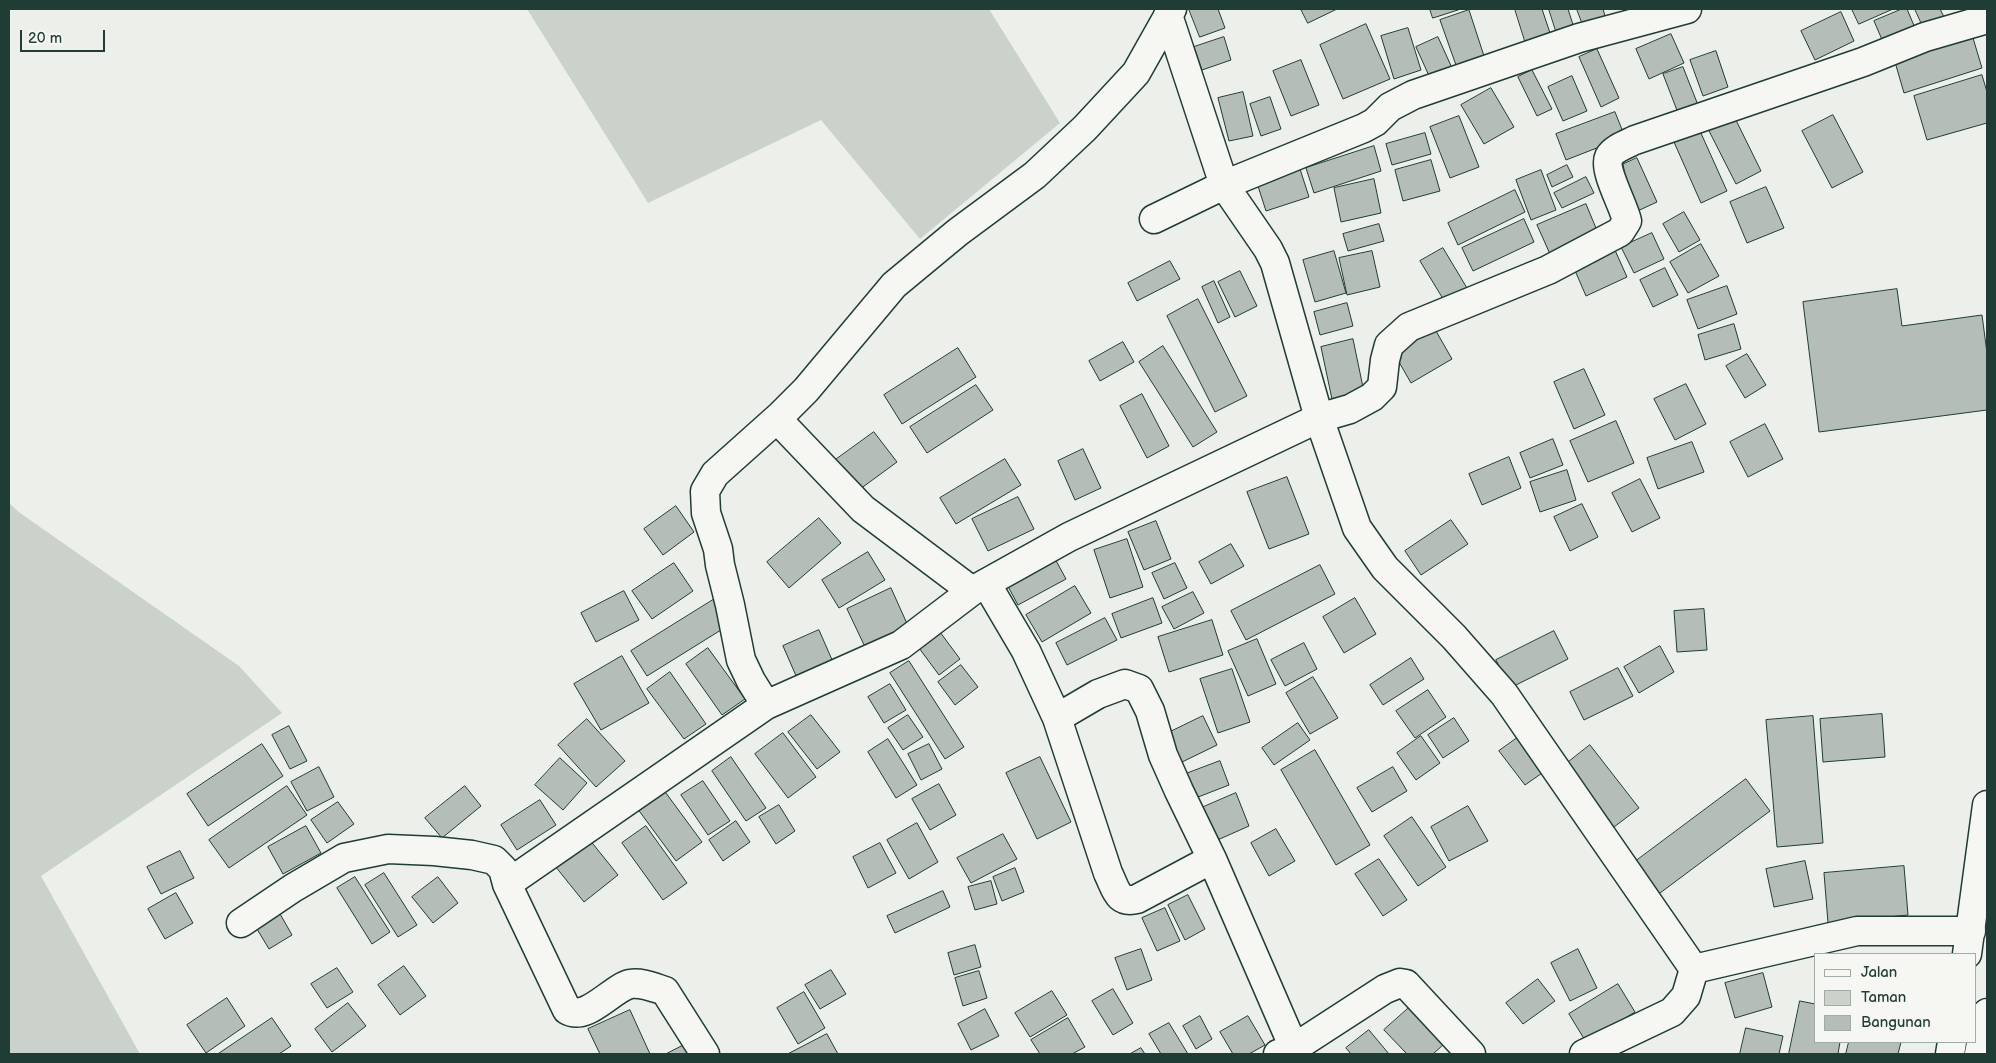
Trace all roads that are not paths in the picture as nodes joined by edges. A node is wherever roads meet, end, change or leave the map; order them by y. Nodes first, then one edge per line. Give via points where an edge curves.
1 (1687, 9) edge
2 (1170, 12) edge
3 (1987, 18) edge
4 (1224, 185) junction
5 (1154, 219) dead end
6 (1319, 418) junction
7 (777, 419) junction
8 (979, 587) junction
9 (766, 705) junction
10 (1057, 718) junction
11 (1987, 805) edge
12 (1212, 859) junction
13 (507, 884) junction
14 (241, 924) dead end
15 (1969, 943) edge
16 (1694, 969) junction
17 (1987, 1013) edge
18 (1286, 1051) edge
19 (705, 1054) edge
20 (1471, 1054) edge
21 (1584, 1054) edge
22 (1978, 1054) edge

1 - 4 main road via 1579,38 1434,87 1390,107 1364,128
2 - 4 main road
2 - 7 main road via 1136,73 1085,128 1035,175 894,285 806,390
3 - 6 main road via 1635,140 1615,151 1609,157 1607,167 1627,221 1620,232 1548,270 1409,327 1389,345 1382,387 1372,397 1350,409
4 - 5 main road
4 - 6 main road via 1275,263
6 - 8 main road via 1069,537
6 - 16 main road via 1357,528 1374,554 1504,694
7 - 8 main road via 863,509
7 - 9 main road via 715,474 705,491 706,513 718,549 741,660
8 - 9 main road via 901,645
8 - 10 main road via 1026,652
9 - 13 main road
10 - 12 main road via 1098,694 1125,684 1139,689 1150,711 1167,764
10 - 12 main road via 1108,873 1120,896 1129,901 1137,899
11 - 15 main road
12 - 18 main road
13 - 14 main road via 504,869 494,860 434,851 388,849 344,858
13 - 19 main road via 567,1010 575,1013 587,1010 628,984 666,991
15 - 16 main road via 1857,931
16 - 21 main road via 1686,996 1672,1012
17 - 22 main road
18 - 20 main road via 1385,989 1400,983 1406,984

